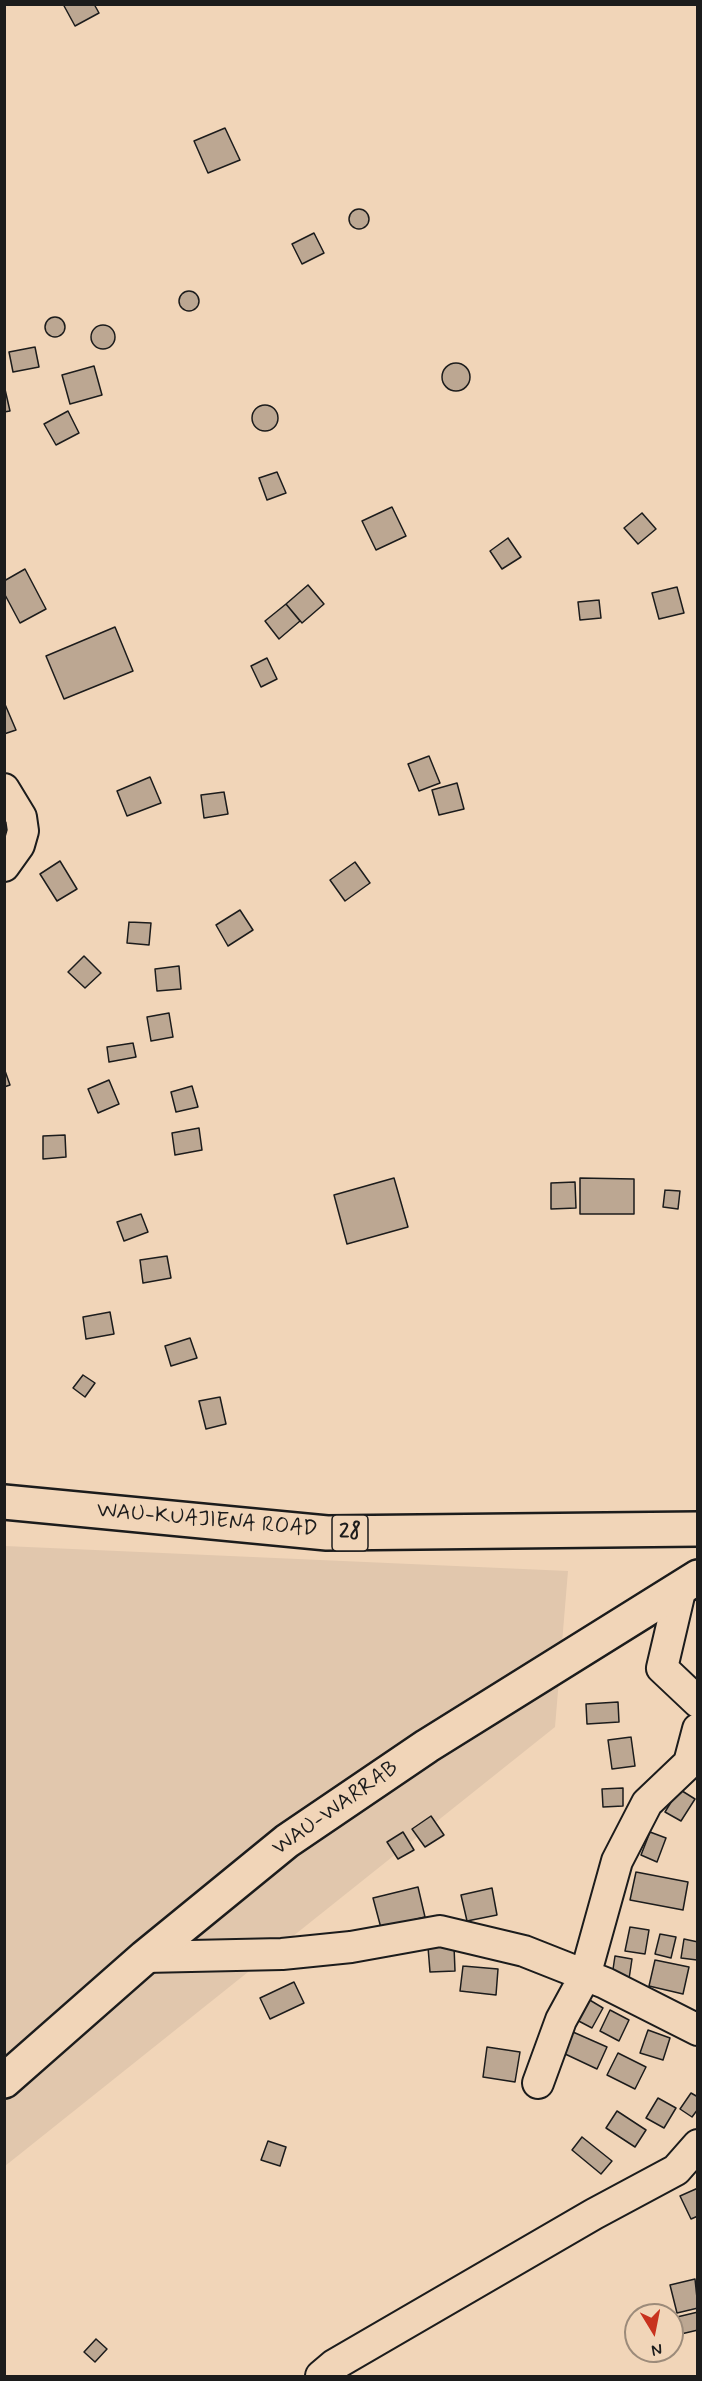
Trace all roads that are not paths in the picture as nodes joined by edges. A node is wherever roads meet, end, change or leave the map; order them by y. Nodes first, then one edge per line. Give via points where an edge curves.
1 (4, 789) edge
2 (4, 866) edge
3 (4, 1502) edge
4 (698, 1529) edge
5 (689, 1582) edge
6 (698, 1702) edge
7 (698, 1730) edge
8 (145, 1957) junction
9 (585, 1976) junction
10 (698, 2030) edge
11 (4, 2081) edge
12 (538, 2083) dead end
13 (698, 2145) edge
14 (321, 2376) edge

1 - 2 street via 21,817 22,831 19,845
3 - 4 main road, WAU-KUAJIENA ROAD / 28 via 327,1533
5 - 6 street via 662,1668
5 - 8 main road, WAU-WARRAB via 427,1746 287,1841
7 - 9 street via 689,1763 647,1803 617,1861
8 - 9 street via 282,1954 351,1947 440,1931 524,1951
8 - 11 main road, WAU-WARRAB
9 - 10 street
9 - 12 street via 561,2020
13 - 14 street via 676,2170 594,2214

